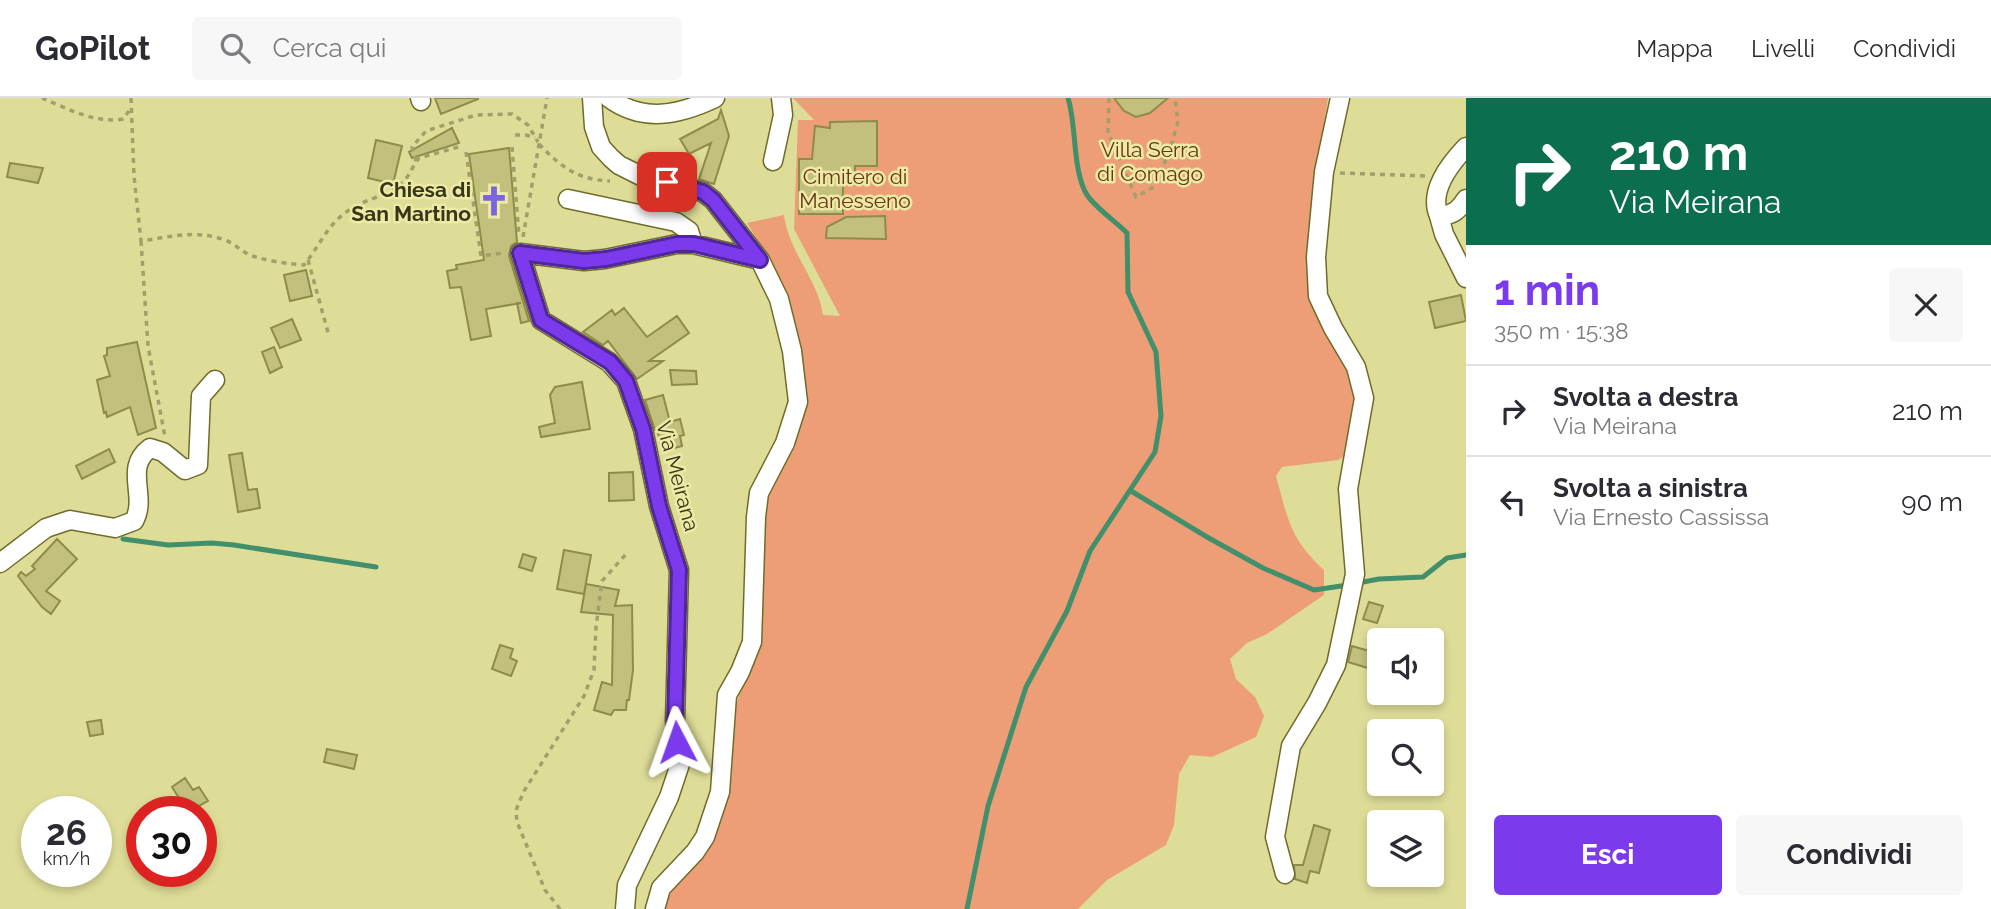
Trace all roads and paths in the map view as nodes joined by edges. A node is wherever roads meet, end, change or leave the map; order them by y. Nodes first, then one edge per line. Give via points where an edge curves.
1 (42, 98) edge
2 (131, 98) edge
3 (547, 98) edge
4 (595, 98) edge
5 (715, 98) edge
6 (781, 98) edge
7 (1108, 98) edge
8 (1175, 98) edge
9 (1340, 98) edge
10 (131, 109) junction
11 (515, 135) dead end
12 (538, 142) junction
13 (462, 146) dead end
14 (512, 146) dead end
15 (1466, 147) edge
16 (466, 152) dead end
17 (416, 161) junction
18 (773, 161) dead end
19 (1324, 172) junction
20 (1443, 176) junction
21 (612, 181) dead end
22 (568, 199) dead end
23 (1466, 199) edge
24 (1439, 216) junction
25 (141, 241) junction
26 (694, 244) junction
27 (520, 253) junction
28 (308, 260) junction
29 (760, 260) junction
30 (1466, 278) edge
31 (329, 336) dead end
32 (215, 380) dead end
33 (169, 457) junction
34 (627, 553) dead end
35 (0, 563) edge
36 (1285, 874) dead end
37 (560, 909) edge
38 (625, 909) edge
39 (655, 909) edge

1 - 10 path via 101,119 122,119
2 - 10 path
3 - 12 path
4 - 5 street via 645,114 664,115
4 - 29 street via 594,127 601,147 618,165 643,177 703,192
6 - 18 street via 783,115
7 - 8 path via 1108,132 1136,198 1152,188 1170,151 1178,121
9 - 19 street
10 - 25 path
11 - 12 path
12 - 17 path via 528,125 512,114 477,115 426,131 412,147
12 - 21 path via 575,174
12 - 27 path
13 - 17 path
14 - 27 path
15 - 20 street
16 - 27 path via 481,256
17 - 28 path via 395,188 354,207 330,226
19 - 20 path
19 - 36 street via 1316,257 1318,296 1356,367 1364,398 1348,489 1355,574 1336,665 1291,746 1275,837
20 - 24 street via 1435,207
22 - 26 street via 676,222 689,231
23 - 24 street via 1457,212
24 - 30 street
25 - 28 path via 198,235 221,238 258,257 304,265
25 - 33 path via 148,346
26 - 27 street via 584,261
26 - 29 street
27 - 38 street, Via Meirana via 541,320 610,362 626,381 679,570 675,721 680,764 627,885
28 - 31 path
29 - 39 street via 779,299 798,402 785,443 759,492 752,642 727,695 720,792 705,837 661,888
32 - 33 street via 201,396 198,465 185,470
33 - 35 street via 150,448 141,455 137,465 139,512 134,521 115,528 70,520 46,528
34 - 37 path via 602,581 594,670 584,696 535,771 516,810 545,890

